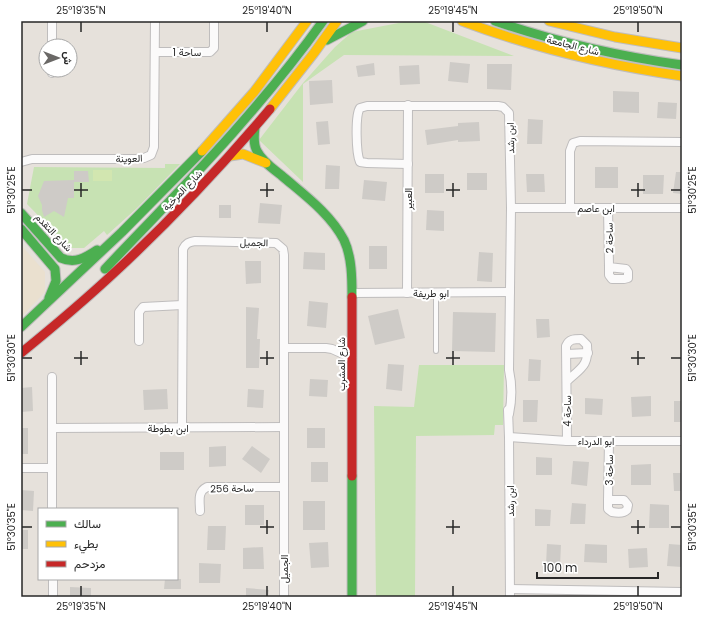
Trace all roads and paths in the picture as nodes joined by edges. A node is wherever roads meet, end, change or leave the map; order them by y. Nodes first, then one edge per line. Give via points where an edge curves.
1 (52, 21) edge
2 (155, 21) edge
3 (214, 21) edge
4 (307, 21) edge
5 (323, 21) edge
6 (337, 21) edge
7 (363, 21) edge
8 (462, 21) edge
9 (495, 21) edge
10 (549, 21) edge
11 (52, 38) edge
12 (324, 41) junction
13 (682, 48) edge
14 (155, 52) junction
15 (682, 65) edge
16 (682, 76) edge
17 (408, 105) junction
18 (255, 127) junction
19 (682, 142) edge
20 (230, 156) junction
21 (21, 162) edge
22 (268, 164) junction
23 (408, 164) junction
24 (511, 208) junction
25 (570, 208) junction
26 (608, 208) junction
27 (682, 208) edge
28 (21, 214) edge
29 (21, 229) edge
30 (114, 239) junction
31 (609, 267) dead end
32 (510, 292) junction
33 (352, 293) junction
34 (407, 293) junction
35 (436, 293) junction
36 (84, 301) junction
37 (45, 305) junction
38 (182, 305) junction
39 (21, 327) edge
40 (139, 341) dead end
41 (284, 348) junction
42 (436, 351) dead end
43 (21, 353) edge
44 (588, 353) junction
45 (567, 354) junction
46 (352, 358) junction
47 (52, 377) dead end
48 (567, 381) junction
49 (284, 427) junction
50 (52, 428) junction
51 (182, 428) junction
52 (509, 437) junction
53 (567, 441) junction
54 (609, 441) junction
55 (682, 441) edge
56 (21, 468) edge
57 (52, 468) junction
58 (284, 488) junction
59 (608, 500) dead end
60 (52, 508) edge
61 (200, 511) dead end
62 (52, 580) edge
63 (682, 592) edge
64 (510, 593) edge
65 (53, 597) edge
66 (284, 597) edge
67 (352, 597) edge

1 - 11 street
2 - 14 street, العوينة
3 - 14 street, ساحة 1 via 214,48 210,52
4 - 30 main road, شارع المرخية via 219,132
5 - 36 main road via 221,148 94,281
6 - 12 main road, شارع المرخية
7 - 12 main road
8 - 16 main road, شارع الجامعة via 549,51 623,68
9 - 15 main road via 560,42 628,57
10 - 13 main road, شارع الجامعة via 610,36
12 - 18 main road, شارع المرخية
14 - 21 street, العوينة via 154,147 151,155 144,158 32,159
17 - 23 street, العبير
17 - 23 street, ابن رشد via 363,106 357,116 360,162
17 - 24 street, ابن رشد via 498,106 506,109 510,119
18 - 20 main road, شارع المرخية
18 - 22 main road, شارع المشرب via 255,146
19 - 25 street via 573,143 570,151
20 - 22 main road, شارع المشرب via 244,154
20 - 36 main road, شارع المرخية via 129,260
22 - 33 main road, شارع المشرب via 322,211 339,231 348,251
23 - 34 street, العبير
24 - 25 street, ابن عاصم
24 - 32 street, ابن رشد
25 - 26 street, ابن عاصم
26 - 27 street, ابن عاصم
26 - 31 street, ساحة 2
28 - 30 main road, شارع التقدم via 61,258 69,261 81,261
29 - 37 main road via 56,272 55,286
30 - 37 main road, شارع المرخية
32 - 35 street, ابو طريفة
32 - 52 street, ابن رشد via 509,370 506,378
33 - 34 street, ابو طريفة
33 - 46 main road, شارع المشرب
34 - 35 street, ابو طريفة
35 - 42 lane
36 - 43 main road, شارع المرخية
37 - 39 main road, شارع المرخية
38 - 40 street via 143,307 139,315
38 - 41 street, الجميل via 182,255 186,244 196,241 276,243 283,249 284,255
38 - 51 street, الجميل
41 - 46 street via 326,348
41 - 49 street, الجميل
44 - 45 street
44 - 45 street, ساحة 4 via 585,342 581,339 571,339 568,342
44 - 48 street, ساحة 4 via 586,362
45 - 48 street, ساحة 4
46 - 67 main road, شارع المشرب
47 - 50 street
48 - 53 street, ساحة 4
49 - 51 street, ابن بطوطة
49 - 58 street, الجميل
50 - 51 street, ابن بطوطة
50 - 57 street
52 - 53 street, ابو الدرداء
52 - 64 street, ابن رشد
53 - 54 street, ابو الدرداء
54 - 55 street, ابو الدرداء
54 - 59 street, ساحة 3
56 - 57 street
57 - 60 street
58 - 61 street, ساحة 256 via 207,488 200,494
58 - 66 street, الجميل
62 - 65 street
63 - 64 street, ابن رشد

